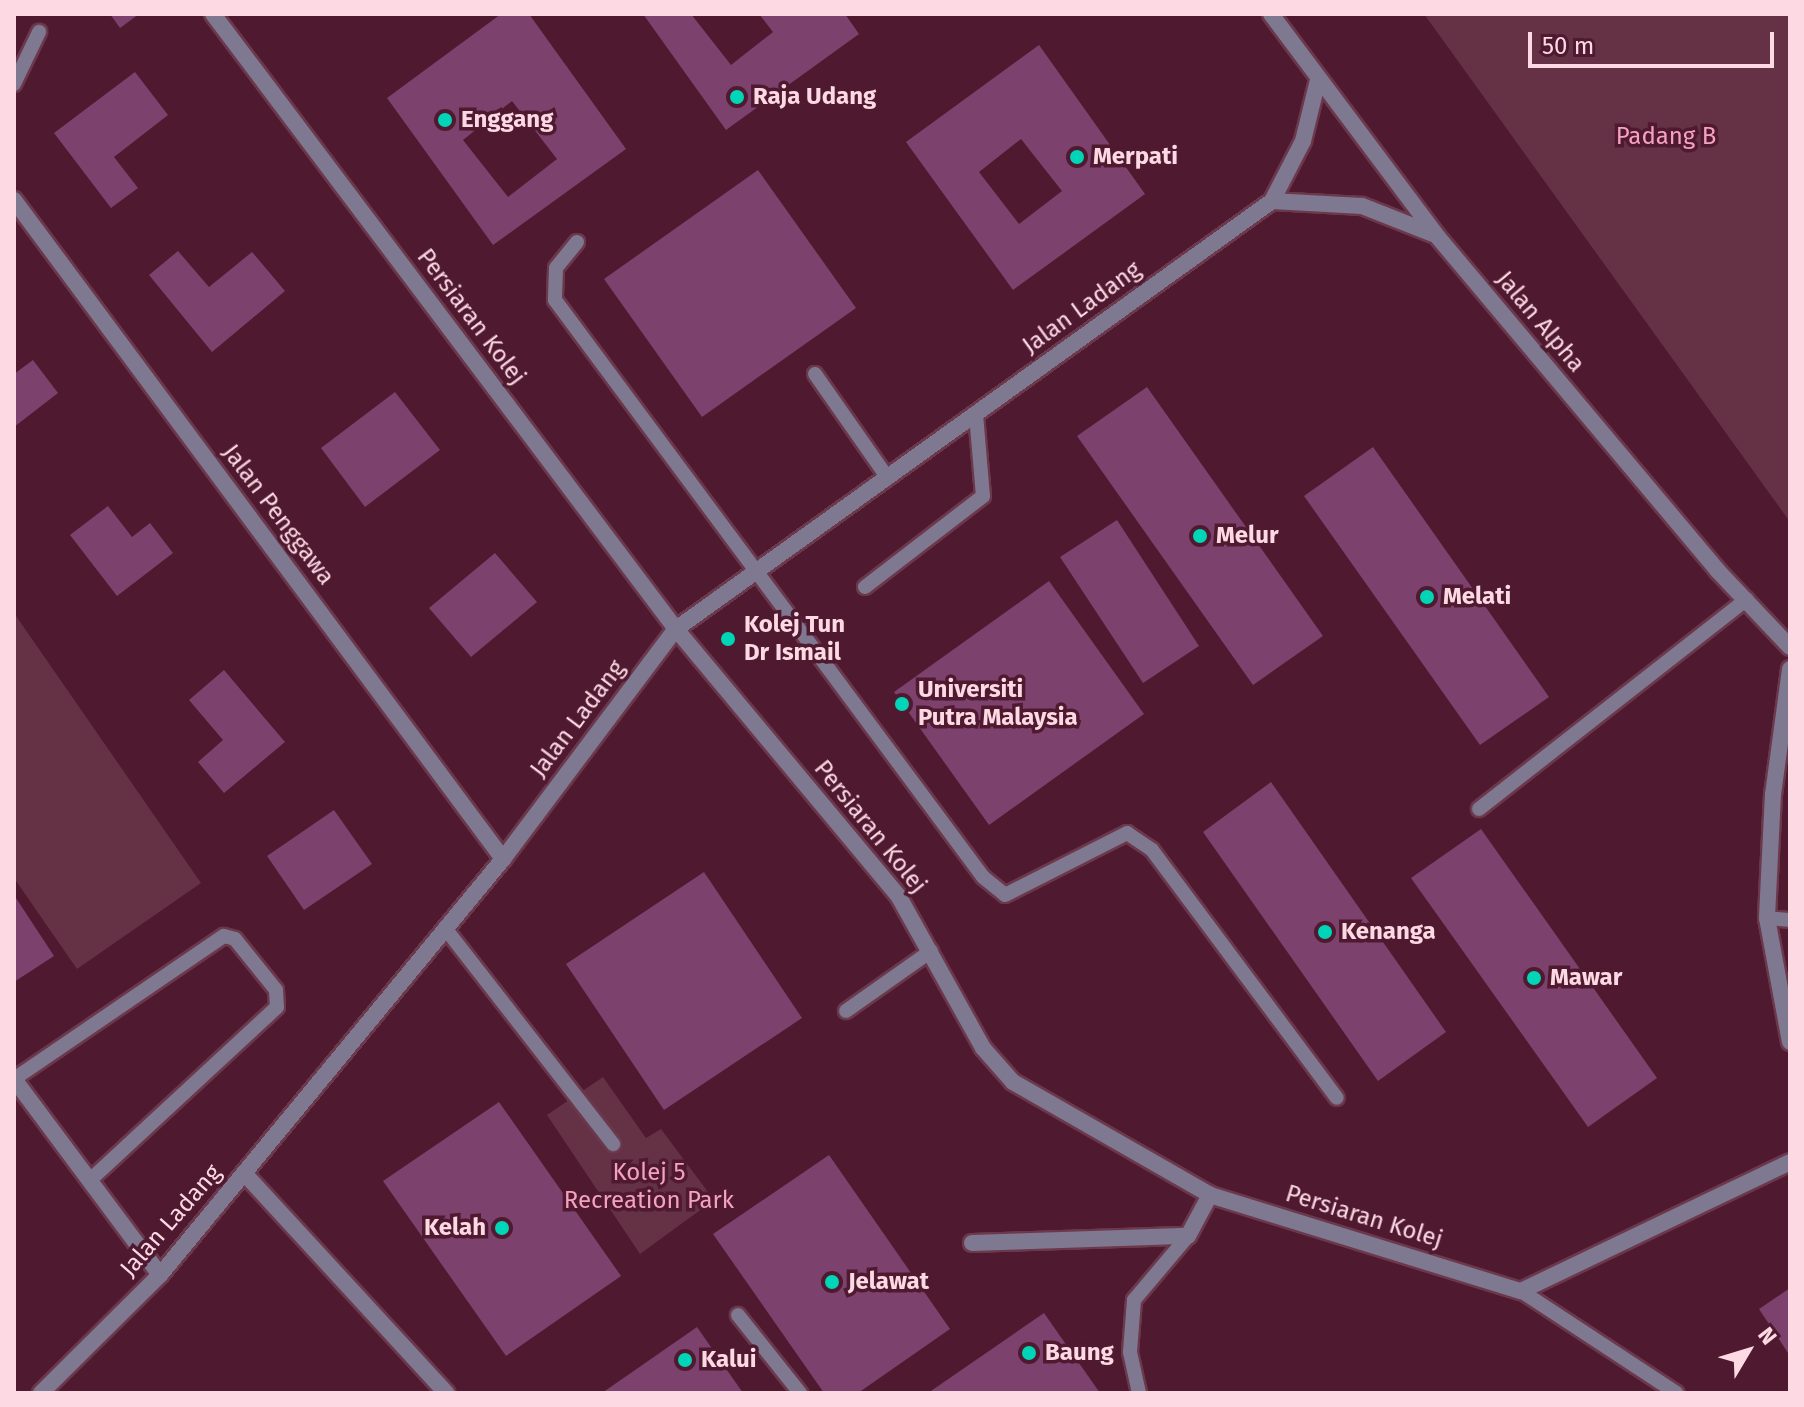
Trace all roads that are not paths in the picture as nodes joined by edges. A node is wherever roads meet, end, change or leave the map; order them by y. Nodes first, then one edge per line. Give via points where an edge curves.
1 (213, 14) edge
2 (1271, 14) edge
3 (39, 32) dead end
4 (1318, 80) junction
5 (14, 84) edge
6 (14, 200) edge
7 (1272, 201) junction
8 (1437, 236) junction
9 (577, 242) dead end
10 (815, 374) dead end
11 (976, 414) junction
12 (887, 477) junction
13 (755, 572) junction
14 (865, 587) dead end
15 (1747, 599) junction
16 (676, 629) junction
17 (1790, 647) edge
18 (1790, 669) edge
19 (1479, 809) dead end
20 (503, 859) junction
21 (1767, 918) junction
22 (1790, 920) edge
23 (445, 928) junction
24 (931, 951) junction
25 (846, 1011) dead end
26 (1790, 1042) edge
27 (14, 1079) edge
28 (1337, 1098) dead end
29 (613, 1144) dead end
30 (1790, 1162) edge
31 (244, 1173) junction
32 (90, 1180) junction
33 (1210, 1195) junction
34 (1188, 1236) junction
35 (972, 1243) dead end
36 (160, 1275) junction
37 (1521, 1291) junction
38 (738, 1315) dead end
39 (41, 1393) edge
40 (446, 1393) edge
41 (800, 1393) edge
42 (1139, 1393) edge
43 (1676, 1393) edge

1 - 16 street, Persiaran Kolej
2 - 4 street, Jalan Alpha
3 - 5 lane
4 - 7 street, Jalan Ladang via 1303,141
4 - 8 street, Jalan Alpha
6 - 20 street, Jalan Penggawa
7 - 8 street via 1362,206
7 - 11 street, Jalan Ladang
8 - 15 street, Jalan Alpha
9 - 13 lane via 556,268 555,300
10 - 12 lane
11 - 12 street, Jalan Ladang
11 - 14 lane via 983,496
12 - 13 street, Jalan Ladang
13 - 16 street, Jalan Ladang
13 - 28 lane via 983,877 1005,895 1127,833 1152,850
15 - 17 street, Jalan Alpha
15 - 19 lane
16 - 20 street, Jalan Ladang
16 - 24 street, Persiaran Kolej via 899,897
18 - 21 street
20 - 23 street, Jalan Ladang
21 - 22 lane
21 - 26 street
23 - 29 lane
23 - 31 street, Jalan Ladang
24 - 25 lane
24 - 33 street, Persiaran Kolej via 983,1048 1013,1082
27 - 32 street
27 - 32 lane via 224,936 235,939 276,990 277,1007
30 - 37 street
31 - 36 street, Jalan Ladang
31 - 40 street
32 - 36 street
33 - 34 street
33 - 37 street, Persiaran Kolej
34 - 35 street
34 - 42 lane via 1134,1300 1130,1352
36 - 39 street, Jalan Ladang
37 - 43 lane
38 - 41 lane

